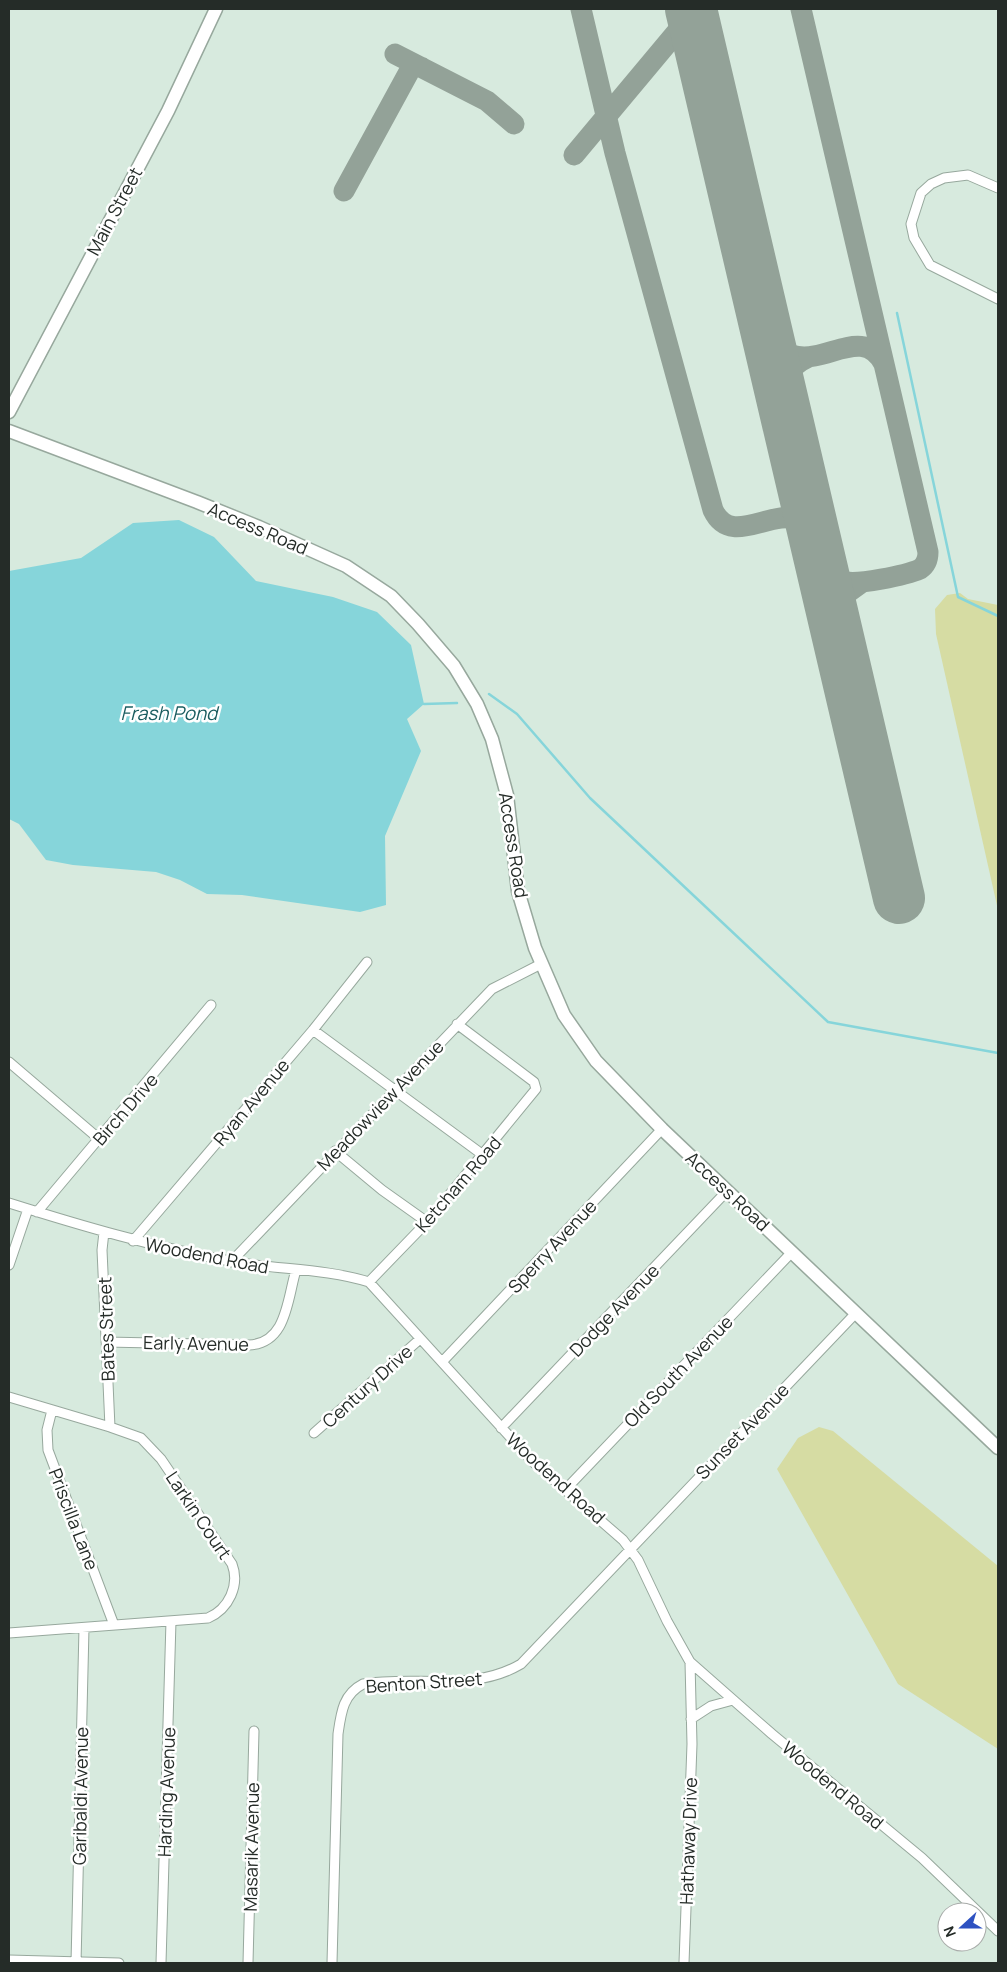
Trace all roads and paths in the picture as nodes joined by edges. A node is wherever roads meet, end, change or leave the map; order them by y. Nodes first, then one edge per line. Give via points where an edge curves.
1 (216, 9) edge
2 (998, 188) edge
3 (998, 299) edge
4 (9, 412) edge
5 (9, 431) edge
6 (367, 962) dead end
7 (541, 964) junction
8 (212, 1005) dead end
9 (457, 1024) junction
10 (313, 1030) junction
11 (9, 1062) edge
12 (395, 1090) junction
13 (662, 1130) junction
14 (98, 1138) junction
15 (335, 1152) junction
16 (483, 1155) junction
17 (727, 1191) junction
18 (9, 1203) edge
19 (28, 1209) junction
20 (37, 1212) junction
21 (427, 1222) junction
22 (104, 1232) junction
23 (133, 1241) junction
24 (792, 1252) junction
25 (231, 1262) junction
26 (9, 1265) edge
27 (296, 1270) junction
28 (369, 1282) junction
29 (855, 1314) junction
30 (420, 1339) junction
31 (106, 1342) junction
32 (442, 1362) junction
33 (9, 1397) edge
34 (52, 1410) junction
35 (110, 1427) junction
36 (501, 1428) junction
37 (314, 1433) dead end
38 (998, 1448) edge
39 (565, 1490) junction
40 (630, 1549) junction
41 (170, 1621) junction
42 (114, 1625) junction
43 (84, 1628) junction
44 (9, 1633) edge
45 (690, 1662) junction
46 (733, 1700) junction
47 (692, 1720) junction
48 (254, 1731) dead end
49 (998, 1931) edge
50 (9, 1960) edge
51 (76, 1963) edge
52 (119, 1963) edge
53 (160, 1963) edge
54 (248, 1963) edge
55 (332, 1963) edge
56 (684, 1963) edge

1 - 4 main road, Main Street via 168,111
2 - 3 street via 968,175 938,181 921,193 911,224 914,238 930,265
5 - 7 main road, Access Road via 259,527 346,566 397,602 454,666 477,704 492,739 507,795 518,891
6 - 10 street, Ryan Avenue
7 - 9 street, Meadowview Avenue via 492,989
7 - 13 main road, Access Road via 564,1015 596,1062
8 - 14 street, Birch Drive
9 - 12 street, Meadowview Avenue
9 - 16 street, Ketcham Road via 536,1085 535,1093
10 - 12 street
10 - 23 street, Ryan Avenue
11 - 14 street
12 - 15 street, Meadowview Avenue
12 - 16 street
13 - 17 main road, Access Road
13 - 32 street, Sperry Avenue
14 - 20 street, Birch Drive
15 - 21 street
15 - 25 street, Meadowview Avenue
16 - 21 street, Ketcham Road
17 - 24 main road, Access Road
17 - 36 street, Dodge Avenue
18 - 19 street, Woodend Road
19 - 20 street, Woodend Road
19 - 26 street
20 - 22 street, Woodend Road
21 - 28 street, Ketcham Road
22 - 23 street, Woodend Road
22 - 31 street, Bates Street
23 - 25 street, Woodend Road
24 - 29 main road, Access Road
24 - 39 street, Old South Avenue
25 - 27 street, Woodend Road
27 - 28 street, Woodend Road
27 - 31 street, Early Avenue via 279,1330 264,1343
28 - 30 street, Woodend Road
29 - 38 main road, Access Road
29 - 40 street, Sunset Avenue
30 - 32 street, Woodend Road
30 - 37 street, Century Drive
31 - 35 street, Bates Street
32 - 36 street, Woodend Road
33 - 34 street, Larkin Court
34 - 35 street, Larkin Court
34 - 42 street, Priscilla Lane via 47,1430 48,1450
35 - 41 street, Larkin Court via 141,1438 154,1450 234,1570 234,1586 226,1606 219,1612 202,1619
36 - 39 street, Woodend Road
39 - 40 street, Woodend Road via 608,1525
40 - 45 street, Woodend Road
40 - 55 street, Benton Street via 533,1653 508,1672 466,1681 371,1683 356,1688 348,1696 343,1705 338,1734
41 - 42 street, Larkin Court
41 - 53 street, Harding Avenue
42 - 43 street, Larkin Court
43 - 44 street, Larkin Court
43 - 51 street, Garibaldi Avenue
45 - 46 street, Woodend Road
45 - 47 street, Hathaway Drive
46 - 47 street via 711,1706
46 - 49 street, Woodend Road via 922,1858
47 - 56 street, Hathaway Drive
48 - 54 street, Masarik Avenue
50 - 51 street
51 - 52 street

